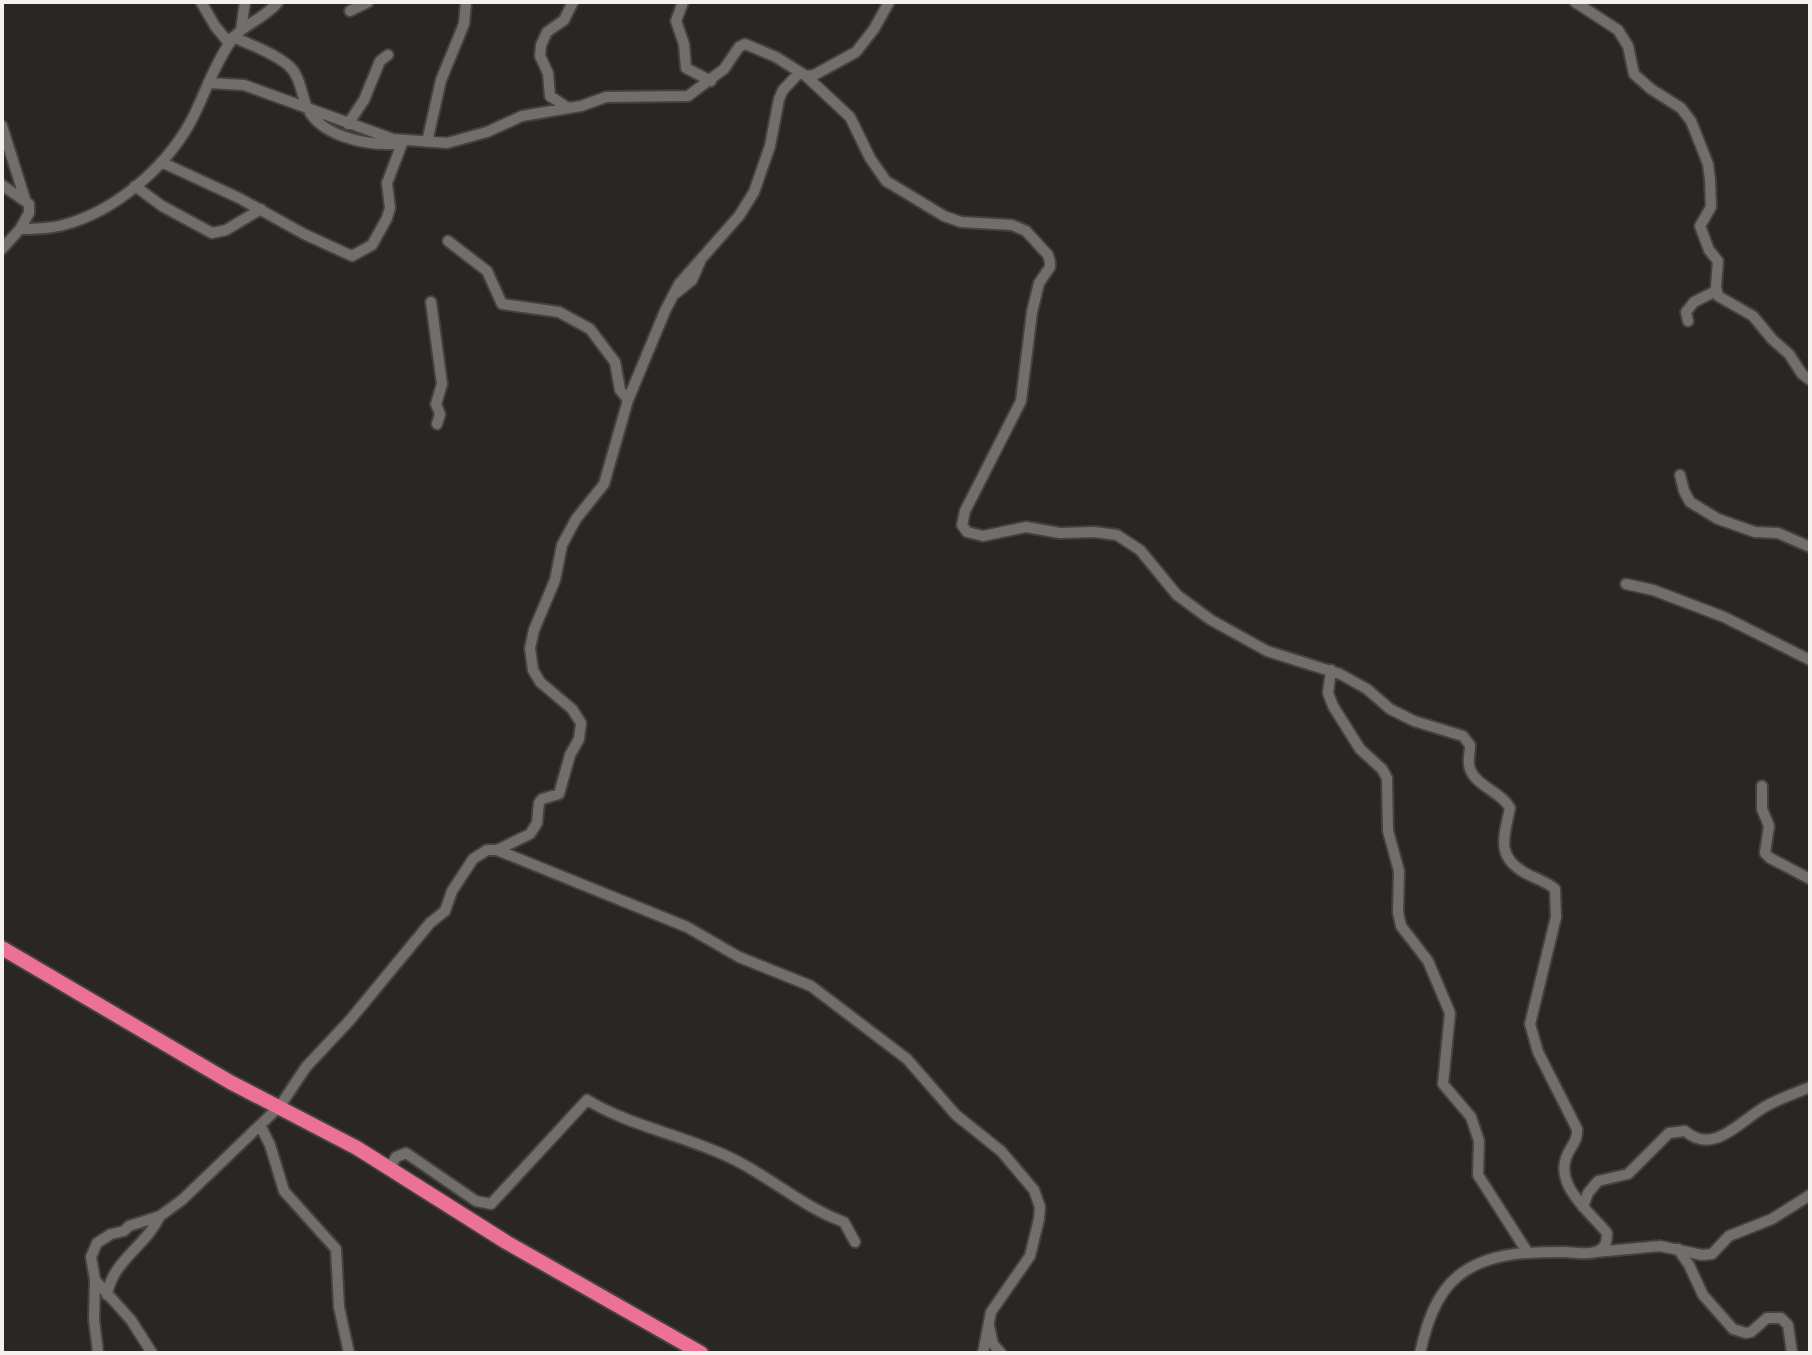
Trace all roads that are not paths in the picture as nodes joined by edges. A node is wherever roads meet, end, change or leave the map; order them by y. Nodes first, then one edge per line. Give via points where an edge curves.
1 (201, 2) edge
2 (245, 2) edge
3 (278, 2) edge
4 (368, 2) edge
5 (466, 2) edge
6 (573, 2) edge
7 (683, 2) edge
8 (889, 2) edge
9 (1575, 2) edge
10 (350, 11) dead end
11 (234, 37) junction
12 (388, 55) dead end
13 (802, 75) junction
14 (711, 81) junction
15 (208, 83) junction
16 (551, 97) junction
17 (307, 107) junction
18 (568, 108) junction
19 (533, 113) junction
20 (348, 124) junction
21 (2, 126) edge
22 (403, 141) junction
23 (427, 142) junction
24 (161, 162) junction
25 (2, 185) edge
26 (135, 186) junction
27 (25, 199) junction
28 (261, 209) junction
29 (20, 229) junction
30 (448, 241) dead end
31 (2, 249) edge
32 (1716, 291) junction
33 (431, 302) dead end
34 (1688, 321) dead end
35 (1810, 380) edge
36 (628, 400) junction
37 (437, 424) dead end
38 (1680, 475) dead end
39 (1810, 547) edge
40 (1626, 584) dead end
41 (1810, 660) edge
42 (1331, 670) junction
43 (1762, 786) dead end
44 (497, 850) junction
45 (1810, 879) edge
46 (2, 948) edge
47 (1810, 1087) edge
48 (280, 1106) junction
49 (260, 1125) junction
50 (390, 1168) junction
51 (1810, 1195) edge
52 (1583, 1207) junction
53 (160, 1216) junction
54 (855, 1242) dead end
55 (1678, 1249) junction
56 (1528, 1253) junction
57 (1594, 1253) junction
58 (95, 1280) junction
59 (107, 1295) junction
60 (989, 1324) junction
61 (98, 1353) edge
62 (152, 1353) edge
63 (349, 1353) edge
64 (701, 1353) edge
65 (983, 1353) edge
66 (1001, 1353) edge
67 (1420, 1353) edge
68 (1792, 1353) edge

1 - 11 street via 215,26
2 - 11 street
3 - 11 street
4 - 10 street
5 - 23 street
6 - 16 street via 541,45
7 - 14 street via 676,17 686,68
8 - 13 street via 856,52 814,75
9 - 32 street via 1624,37 1634,74 1681,108 1698,134 1708,164 1711,201 1700,226 1718,261
11 - 15 street
11 - 17 street via 290,66
12 - 20 street via 379,62
13 - 14 street via 745,44
13 - 36 street via 779,99 754,192 684,276
13 - 42 street via 850,117 886,181 944,216 1026,231 1048,255 1050,267 1039,283 1032,312 1021,401 969,501 963,528 983,536 1026,527 1117,535 1140,550 1177,595 1211,620 1278,656
14 - 18 street via 682,98 610,97
15 - 17 street via 244,85
15 - 24 street via 190,122
16 - 18 street
16 - 19 street
17 - 20 street
17 - 22 street via 325,127 361,142
18 - 19 street
19 - 23 street via 455,142
20 - 22 street
21 - 27 street
22 - 23 street
22 - 28 street via 387,183 387,218 372,245 352,256
24 - 26 street
24 - 28 street
25 - 27 street
26 - 28 street via 212,233
26 - 29 street via 79,220
27 - 29 street via 30,210
29 - 31 street
30 - 36 street via 487,271 502,304 559,312 590,329 615,362 620,390
32 - 34 street via 1690,305
32 - 35 street via 1753,316
33 - 37 street via 442,384
36 - 44 street via 609,473 567,532 530,648 540,682 578,716 579,739 559,794 539,803 535,828
38 - 39 street via 1690,502 1718,519 1755,532 1778,533
40 - 41 street via 1724,617
42 - 52 street via 1399,714 1468,740 1473,775 1508,804 1504,851 1518,868 1555,889 1556,917 1530,1024 1538,1052 1577,1129 1564,1174
42 - 56 street via 1328,693 1333,706 1360,749 1387,778 1401,926 1432,970 1450,1013 1443,1084 1471,1117 1479,1141 1478,1175
43 - 45 street via 1769,826 1765,853
44 - 48 street via 473,859 445,911 306,1067
44 - 60 street via 701,933 739,957 797,979 913,1065 956,1115 1001,1151 1037,1196 1039,1219 1030,1256 994,1306
46 - 48 highway
47 - 52 street via 1764,1107 1716,1138 1703,1142 1685,1131 1669,1133 1628,1174 1592,1186
48 - 49 street
48 - 50 highway
49 - 53 street
49 - 63 street via 284,1191 336,1249 339,1307
50 - 54 street via 406,1153 476,1201 491,1204 587,1100 613,1115 733,1159 816,1212 844,1222
50 - 64 highway via 506,1242
51 - 55 street via 1772,1219 1729,1236 1712,1254
52 - 57 street via 1607,1233 1605,1247
53 - 58 street via 97,1243 91,1257
53 - 59 street via 115,1271
55 - 57 street
55 - 68 street via 1703,1295 1733,1329 1751,1332 1767,1318 1781,1318 1788,1325
56 - 57 street
56 - 67 street via 1484,1261 1456,1278 1430,1316
58 - 59 street
58 - 61 street
59 - 62 street
60 - 65 street
60 - 66 street

